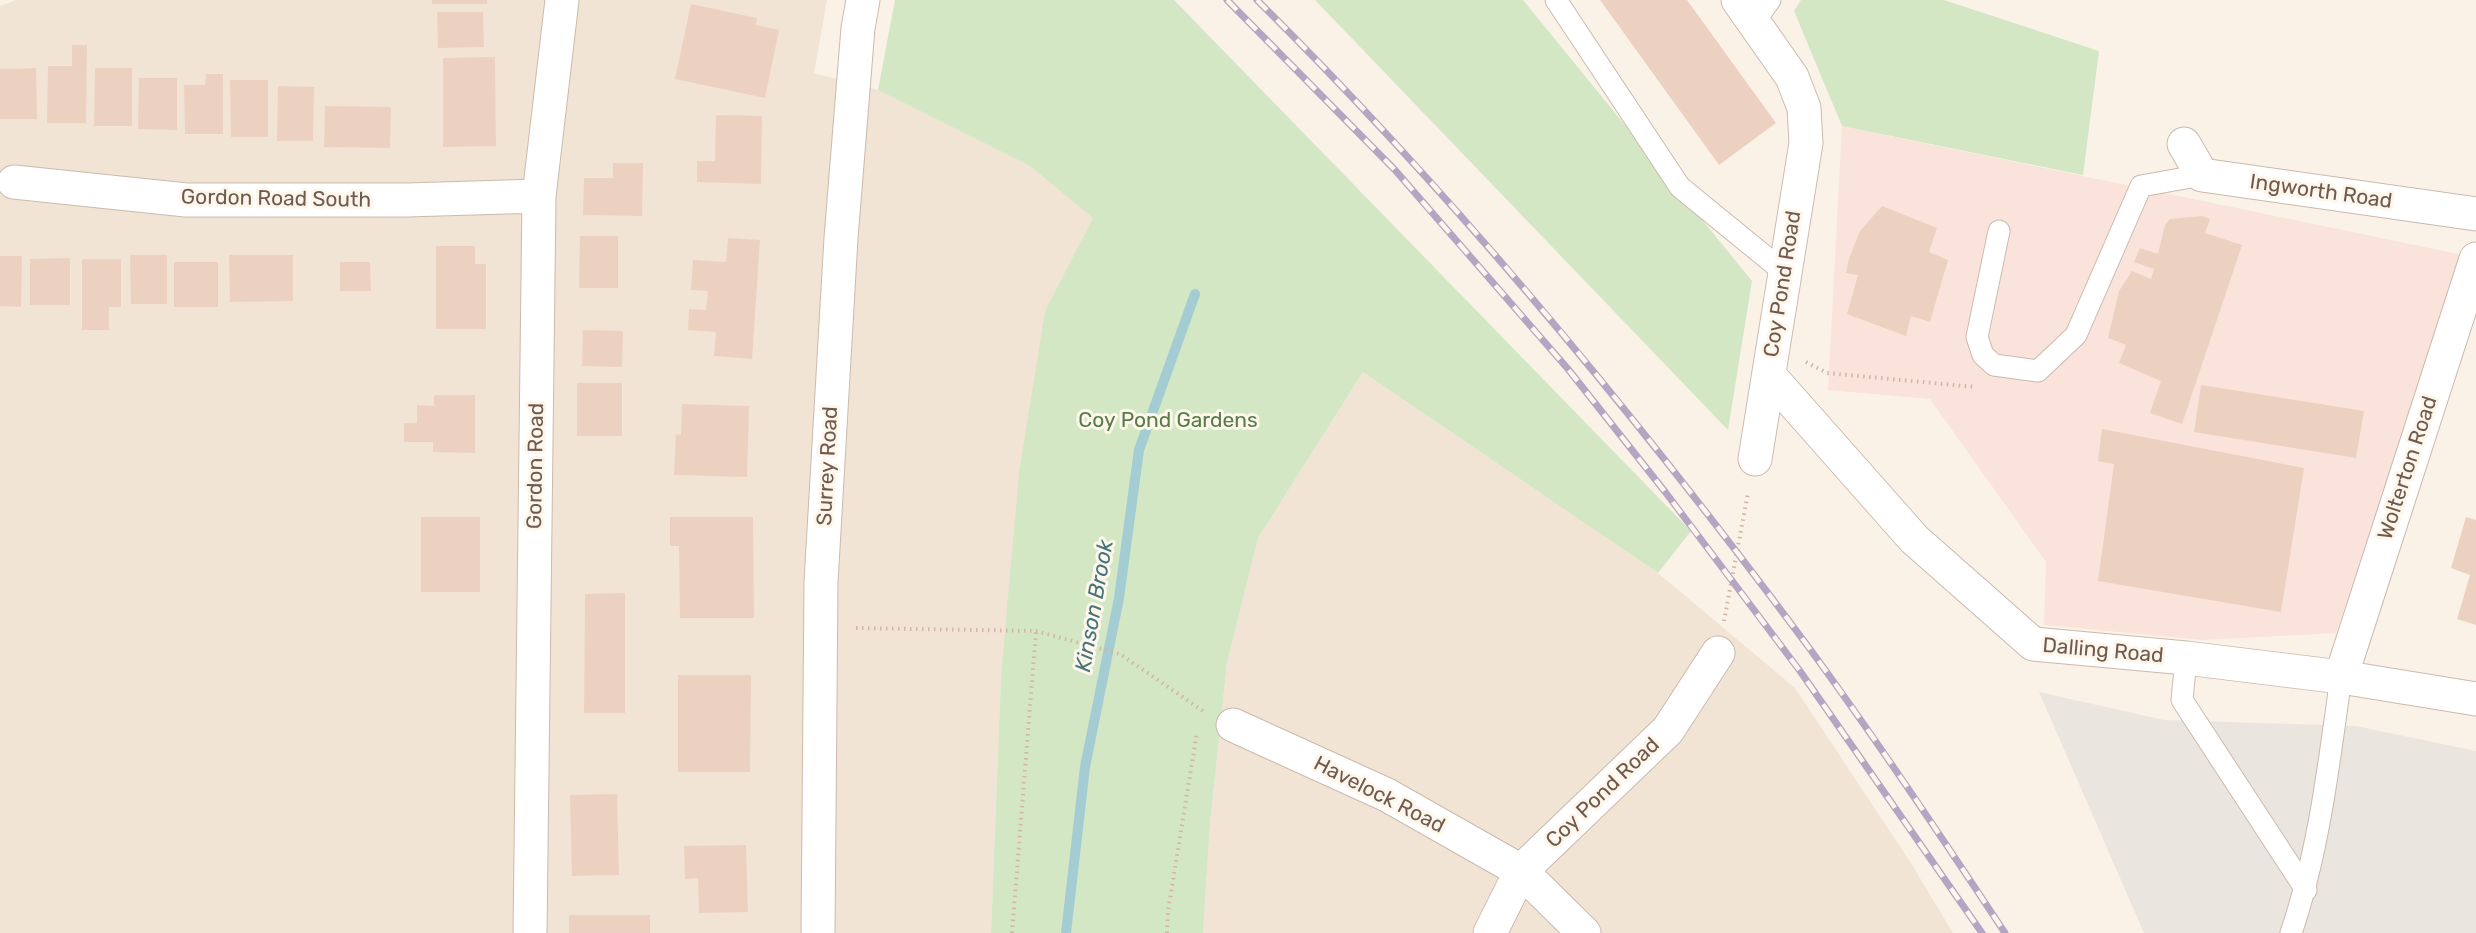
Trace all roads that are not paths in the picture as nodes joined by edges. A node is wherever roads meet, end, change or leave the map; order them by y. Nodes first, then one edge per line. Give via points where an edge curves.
1 (562, 0) edge
2 (863, 0) edge
3 (1556, 0) edge
4 (1754, 7) edge
5 (2184, 144) dead end
6 (2202, 175) junction
7 (14, 182) dead end
8 (539, 196) junction
9 (2476, 214) edge
10 (1999, 231) dead end
11 (2476, 258) edge
12 (1784, 272) junction
13 (1772, 360) junction
14 (1755, 459) road end
15 (1718, 652) road end
16 (2186, 658) junction
17 (2341, 677) junction
18 (2476, 699) edge
19 (1233, 725) dead end
20 (1521, 871) junction
21 (2306, 890) junction
22 (530, 933) edge
23 (818, 933) edge
24 (1490, 933) edge
25 (1584, 933) edge
26 (2291, 933) edge

1 - 8 street, Gordon Road
2 - 23 street, Surrey Road via 841,238 821,582
3 - 12 lane via 1680,187
4 - 12 street, Coy Pond Road via 1804,108 1806,143
5 - 6 street
6 - 9 street, Ingworth Road
6 - 10 lane via 2141,186 2076,335 2038,371 1994,365 1983,355 1977,337
7 - 8 street, Gordon Road South via 186,200 406,201
8 - 22 street, Gordon Road
11 - 17 street, Wolterton Road
12 - 13 street, Coy Pond Road
13 - 14 street, Coy Pond Road
13 - 16 street, Dalling Road via 1914,539 2033,644
15 - 20 street, Coy Pond Road via 1668,730
16 - 17 street, Dalling Road
16 - 21 lane via 2182,700
17 - 18 street, Dalling Road
17 - 21 lane
19 - 20 street, Havelock Road via 1387,795
20 - 24 street, Coy Pond Road
20 - 25 street, Havelock Road
21 - 26 lane

